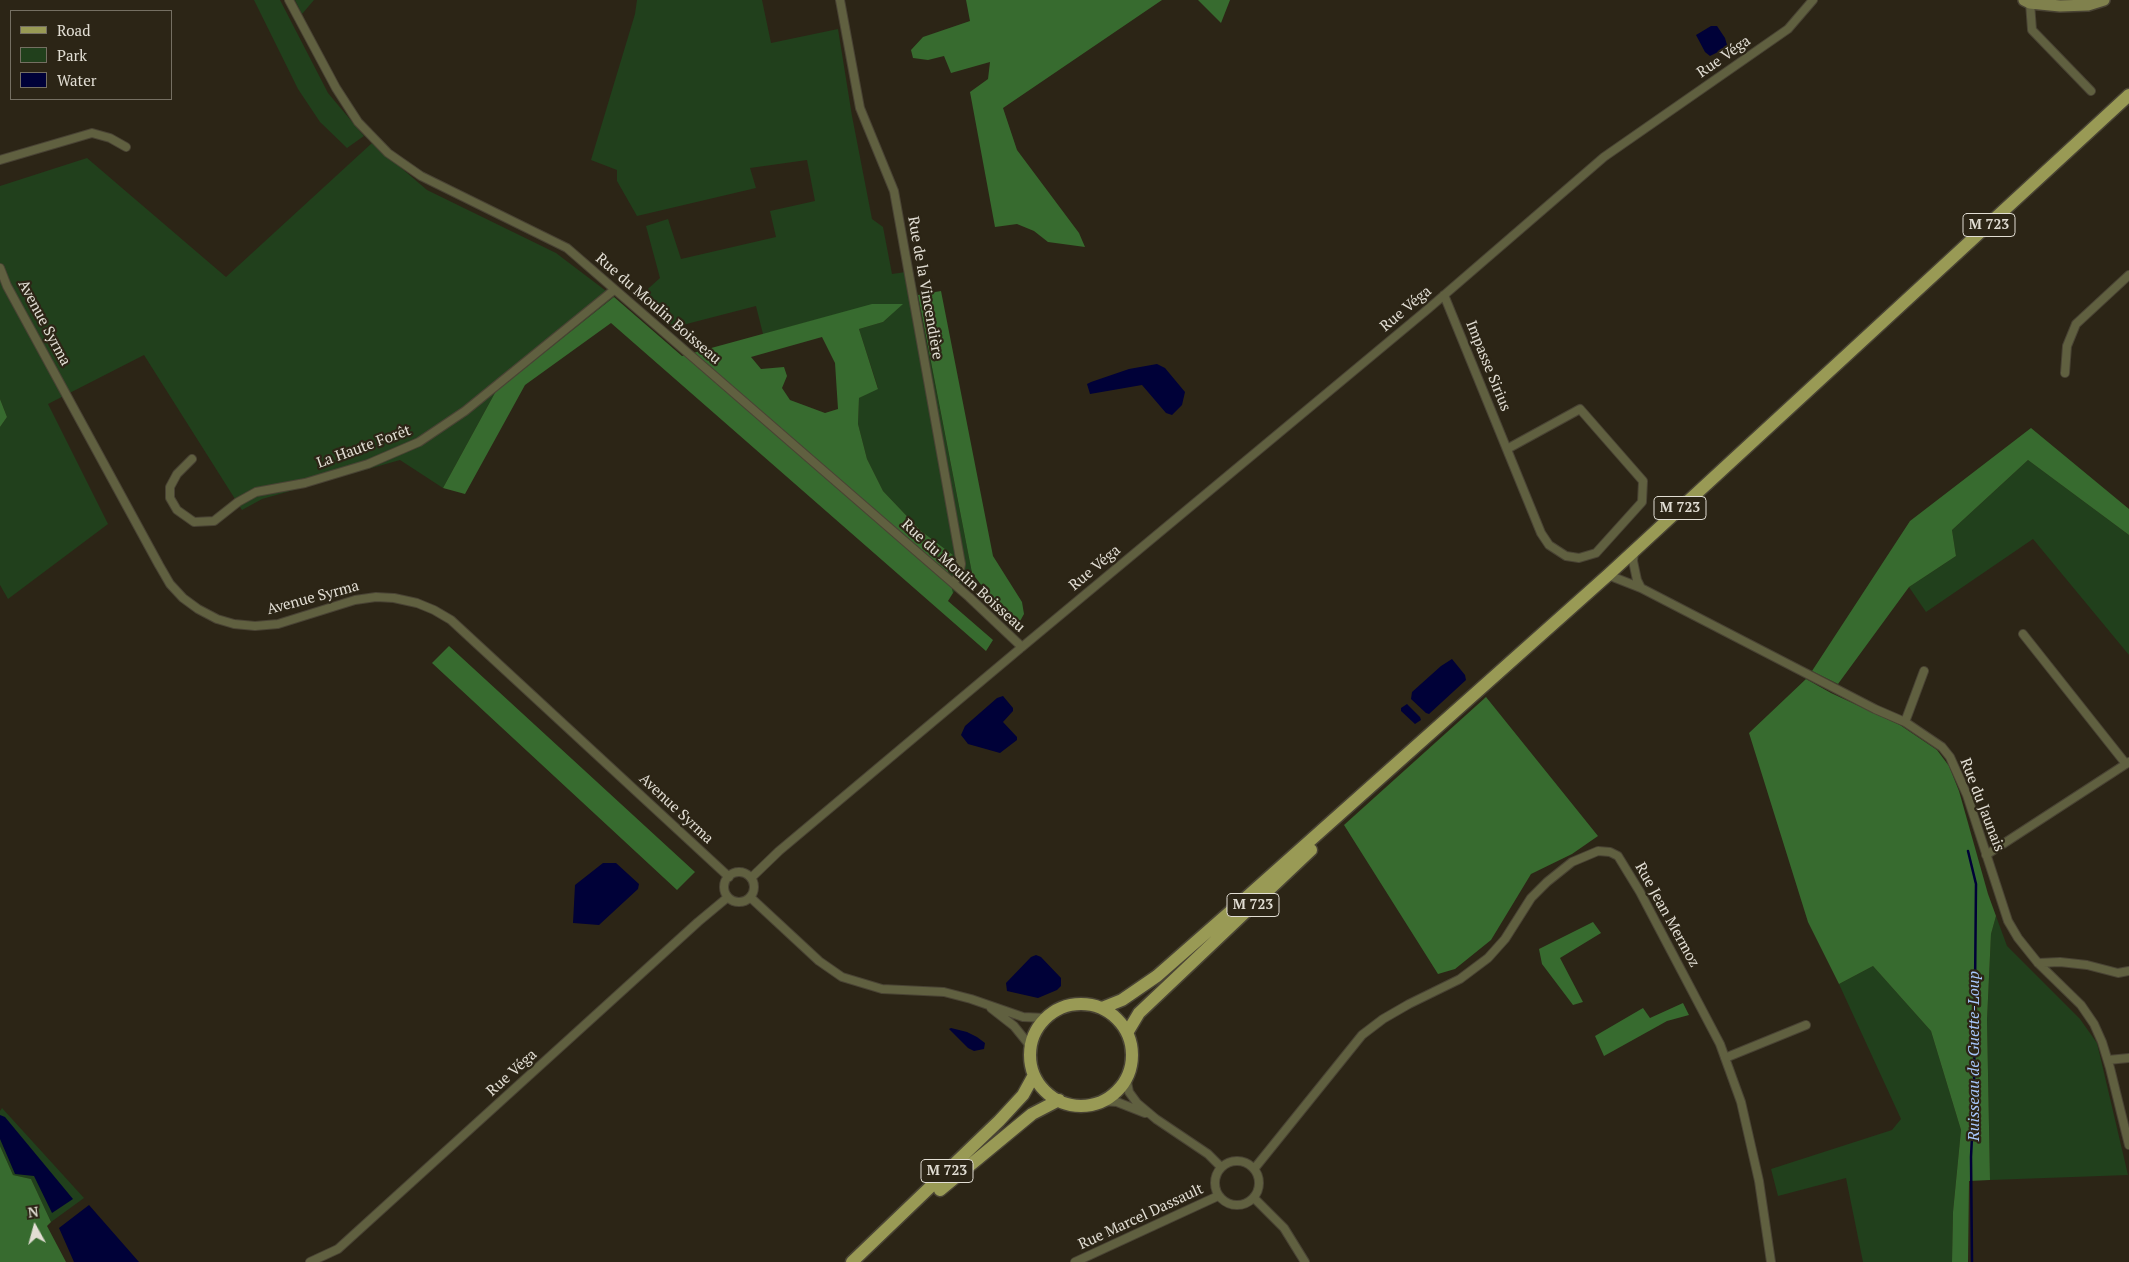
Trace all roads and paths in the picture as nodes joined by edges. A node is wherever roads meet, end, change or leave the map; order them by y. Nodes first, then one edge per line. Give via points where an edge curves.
1 (289, 0) edge
2 (840, 0) edge
3 (1813, 0) edge
4 (2104, 0) edge
5 (2027, 2) edge
6 (2091, 91) dead end
7 (2129, 95) edge
8 (126, 147) dead end
9 (0, 160) edge
10 (0, 268) edge
11 (2129, 275) edge
12 (614, 290) junction
13 (1444, 295) junction
14 (2065, 373) dead end
15 (1507, 448) junction
16 (192, 459) dead end
17 (1634, 550) junction
18 (1608, 575) junction
19 (953, 583) junction
20 (1641, 588) junction
21 (2023, 634) dead end
22 (1022, 647) junction
23 (1924, 671) dead end
24 (1904, 722) junction
25 (2127, 763) edge
26 (1380, 778) junction
27 (1986, 855) junction
28 (729, 877) junction
29 (751, 878) junction
30 (728, 897) junction
31 (750, 897) junction
32 (2038, 963) junction
33 (2129, 971) edge
34 (986, 1004) junction
35 (1102, 1008) junction
36 (1046, 1018) junction
37 (1806, 1025) dead end
38 (1127, 1033) junction
39 (1030, 1047) junction
40 (1725, 1058) junction
41 (2129, 1058) edge
42 (2108, 1060) junction
43 (1034, 1075) junction
44 (1126, 1077) junction
45 (1059, 1100) junction
46 (1101, 1101) junction
47 (1156, 1119) junction
48 (2129, 1145) edge
49 (1221, 1167) junction
50 (1254, 1169) junction
51 (1218, 1196) junction
52 (1254, 1198) junction
53 (310, 1262) edge
54 (852, 1262) edge
55 (857, 1262) edge
56 (1075, 1262) edge
57 (1305, 1262) edge
58 (1771, 1262) edge

1 - 12 street, Rue du Moulin Boisseau via 358,122 388,153 420,176 567,248
2 - 19 street, Rue de la Vincendière via 860,108 894,191 960,564 959,575
3 - 13 street, Rue Véga via 1788,29 1604,157
4 - 5 main road via 2088,5 2060,6
5 - 6 street via 2032,30
7 - 17 main road, M 723
8 - 9 street via 92,133
10 - 28 street, Avenue Syrma via 159,565 170,584 184,598 217,619 255,626 278,624 376,597 409,601 434,610 451,620
11 - 14 street via 2076,324 2067,346
12 - 16 street, La Haute Forêt via 465,411 419,442 368,464 305,483 256,492 214,522 194,522 177,510 170,498 170,488 177,474
12 - 19 street, Rue du Moulin Boisseau
13 - 15 street, Impasse Sirius
13 - 22 street, Rue Véga
15 - 15 street, Impasse Sirius via 1541,533 1549,545 1566,556 1579,558 1596,553 1642,502 1643,481 1580,409
17 - 18 main road, M 723
17 - 20 street via 1633,561
18 - 20 street, Rue du Jaunais
18 - 26 main road, M 723
19 - 22 street, Rue du Moulin Boisseau
20 - 24 street, Rue du Jaunais
21 - 25 street
22 - 29 street, Rue Véga
23 - 24 street
24 - 27 street, Rue du Jaunais via 1942,747 1950,757 1967,795
25 - 27 street
26 - 35 main road, M 723 via 1156,976 1122,1000
26 - 38 main road, M 723 via 1323,839 1139,1013
27 - 32 street, Rue du Jaunais via 2008,921
28 - 29 street via 738,872
28 - 30 street via 724,889
29 - 31 street via 754,890
30 - 31 street via 737,902
30 - 53 street, Rue Véga via 338,1249
31 - 34 street via 819,961 842,977 882,989 944,992
32 - 33 street via 2060,962
32 - 42 street, Rue du Jaunais via 2081,1005 2094,1024
34 - 36 street via 1023,1017
34 - 39 street via 1014,1026
35 - 36 main road via 1075,1004
35 - 38 main road via 1119,1021
36 - 39 main road via 1034,1034
37 - 40 street
38 - 44 main road via 1131,1063
39 - 43 main road
40 - 50 street, Rue Jean Mermoz via 1692,988 1618,856 1598,851 1572,862 1547,882 1531,898 1488,958 1460,979 1383,1019 1362,1035
40 - 58 street, Rue Jean Mermoz via 1741,1102 1759,1181
41 - 42 street
42 - 48 street, Rue du Jaunais
43 - 45 main road via 1044,1090
43 - 54 main road, M 723 via 1023,1096 999,1121
44 - 46 main road via 1118,1090
44 - 47 street via 1132,1098
45 - 46 main road via 1081,1106
45 - 55 main road, M 723 via 1032,1114 996,1142
46 - 47 street via 1127,1105
47 - 49 street via 1208,1154
49 - 50 street via 1238,1161
49 - 51 street via 1214,1184
50 - 52 street via 1259,1187
51 - 52 street via 1236,1206
51 - 56 street, Rue Marcel Dassault
52 - 57 street via 1284,1228

